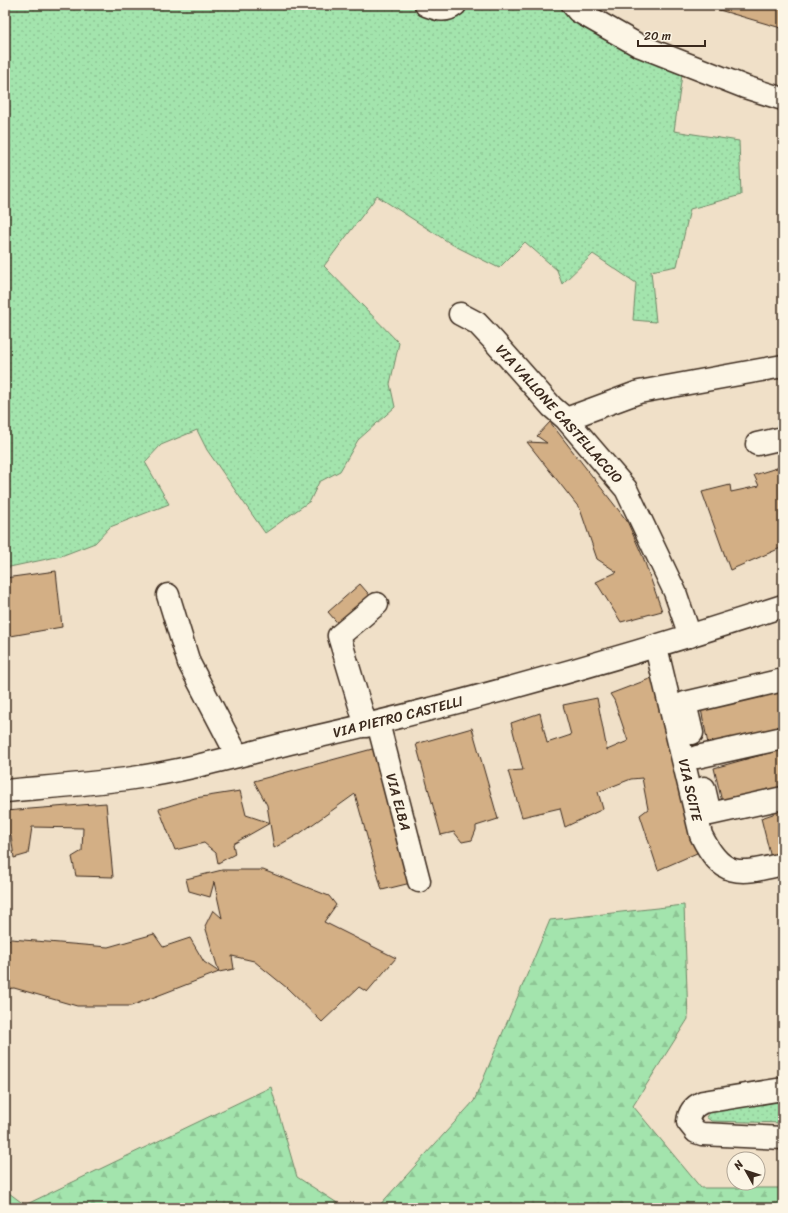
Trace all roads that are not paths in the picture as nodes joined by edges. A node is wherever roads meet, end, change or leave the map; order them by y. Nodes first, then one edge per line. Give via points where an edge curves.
1 (426, 5) edge
2 (455, 5) edge
3 (573, 5) edge
4 (783, 99) edge
5 (460, 314) dead end
6 (783, 366) edge
7 (566, 418) junction
8 (783, 438) edge
9 (757, 444) dead end
10 (168, 595) dead end
11 (377, 604) dead end
12 (783, 606) edge
13 (690, 636) junction
14 (656, 647) junction
15 (783, 680) edge
16 (372, 724) junction
17 (783, 738) edge
18 (237, 755) junction
19 (697, 757) junction
20 (5, 791) edge
21 (783, 798) edge
22 (783, 864) edge
23 (419, 881) dead end
24 (783, 1089) edge
25 (783, 1138) edge

1 - 2 street via 449,10
3 - 4 street via 578,11 638,45
5 - 7 street, VIA VALLONE CASTELLACCIO via 477,323 552,407
6 - 7 street via 639,392
7 - 13 street, VIA VALLONE CASTELLACCIO via 626,489 675,592
8 - 9 street
10 - 18 street via 189,663
11 - 16 street, VIA ELBA via 340,636
12 - 13 street, VIA PIETRO CASTELLI
13 - 14 street, VIA PIETRO CASTELLI
14 - 16 street, VIA PIETRO CASTELLI
14 - 22 street, VIA SCITE via 701,835 707,847 730,870 755,871
15 - 19 street via 685,703
16 - 18 street, VIA PIETRO CASTELLI
16 - 23 street, VIA ELBA
17 - 19 street
18 - 20 street, VIA PIETRO CASTELLI via 133,778
19 - 21 street via 710,814
24 - 25 street via 703,1102 691,1111 688,1122 696,1132 702,1134

